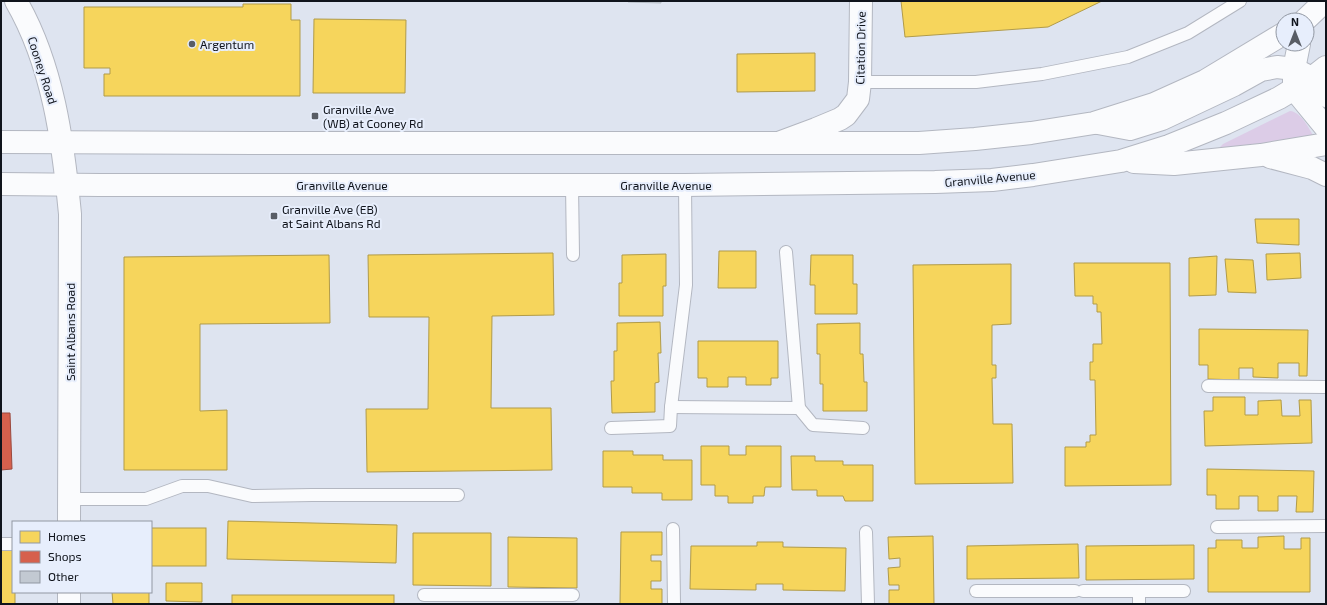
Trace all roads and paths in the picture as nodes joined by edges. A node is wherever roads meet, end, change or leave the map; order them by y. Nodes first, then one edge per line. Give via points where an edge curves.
1 (16, 1) edge
2 (860, 1) edge
3 (1240, 1) edge
4 (1325, 1) edge
5 (1313, 12) edge
6 (1275, 39) edge
7 (1300, 52) edge
8 (1306, 76) edge
9 (860, 82) junction
10 (1326, 96) edge
11 (1094, 123) junction
12 (1326, 128) edge
13 (1, 142) edge
14 (61, 142) junction
15 (780, 142) junction
16 (1326, 144) edge
17 (1261, 155) junction
18 (1121, 161) junction
19 (1326, 175) edge
20 (1, 184) edge
21 (67, 185) junction
22 (572, 185) junction
23 (685, 185) junction
24 (786, 252) dead end
25 (572, 255) dead end
26 (1208, 386) dead end
27 (1326, 387) edge
28 (671, 407) junction
29 (799, 408) junction
30 (611, 428) dead end
31 (863, 428) dead end
32 (458, 495) dead end
33 (69, 499) junction
34 (69, 521) edge
35 (1326, 526) edge
36 (1217, 527) dead end
37 (673, 529) dead end
38 (866, 532) dead end
39 (1, 544) edge
40 (12, 544) edge
41 (976, 591) dead end
42 (1139, 591) junction
43 (1184, 591) dead end
44 (69, 593) edge
45 (424, 595) dead end
46 (573, 595) dead end
47 (1016, 598) edge
48 (489, 600) edge
49 (69, 604) edge
50 (674, 604) edge
51 (868, 604) edge
52 (1139, 604) edge

1 - 14 main road, Cooney Road via 31,31 46,74
2 - 9 main road, Citation Drive
3 - 9 lane via 1188,33 1128,57 1042,74 976,82
4 - 5 main road
6 - 11 main road via 1205,81 1154,104
7 - 8 main road
8 - 10 main road
8 - 11 main road via 1277,67 1261,70 1162,119 1130,129
8 - 12 main road
8 - 18 main road, Granville Avenue via 1279,98 1226,123 1169,146
9 - 15 main road, Citation Drive via 858,99 846,115
11 - 15 main road via 974,140 919,143
13 - 14 main road
14 - 15 main road
14 - 21 main road, Saint Albans Road
16 - 17 main road
17 - 18 main road via 1174,164
17 - 19 main road via 1312,168
18 - 23 main road, Granville Avenue via 992,180
20 - 21 main road, Granville Avenue
21 - 22 main road, Granville Avenue
21 - 33 main road, Saint Albans Road via 70,214
22 - 23 main road, Granville Avenue
22 - 25 lane
23 - 28 lane via 686,285
24 - 29 lane
26 - 27 lane
28 - 29 lane
28 - 30 lane via 670,426
29 - 31 lane via 813,425
32 - 33 lane via 252,496 208,486 182,486 146,499
33 - 34 main road, Saint Albans Road
35 - 36 lane
37 - 50 lane
38 - 51 lane
39 - 40 lane
41 - 47 lane
42 - 43 lane
42 - 47 lane via 1079,591
42 - 52 lane
44 - 49 main road
45 - 48 lane
46 - 48 lane

